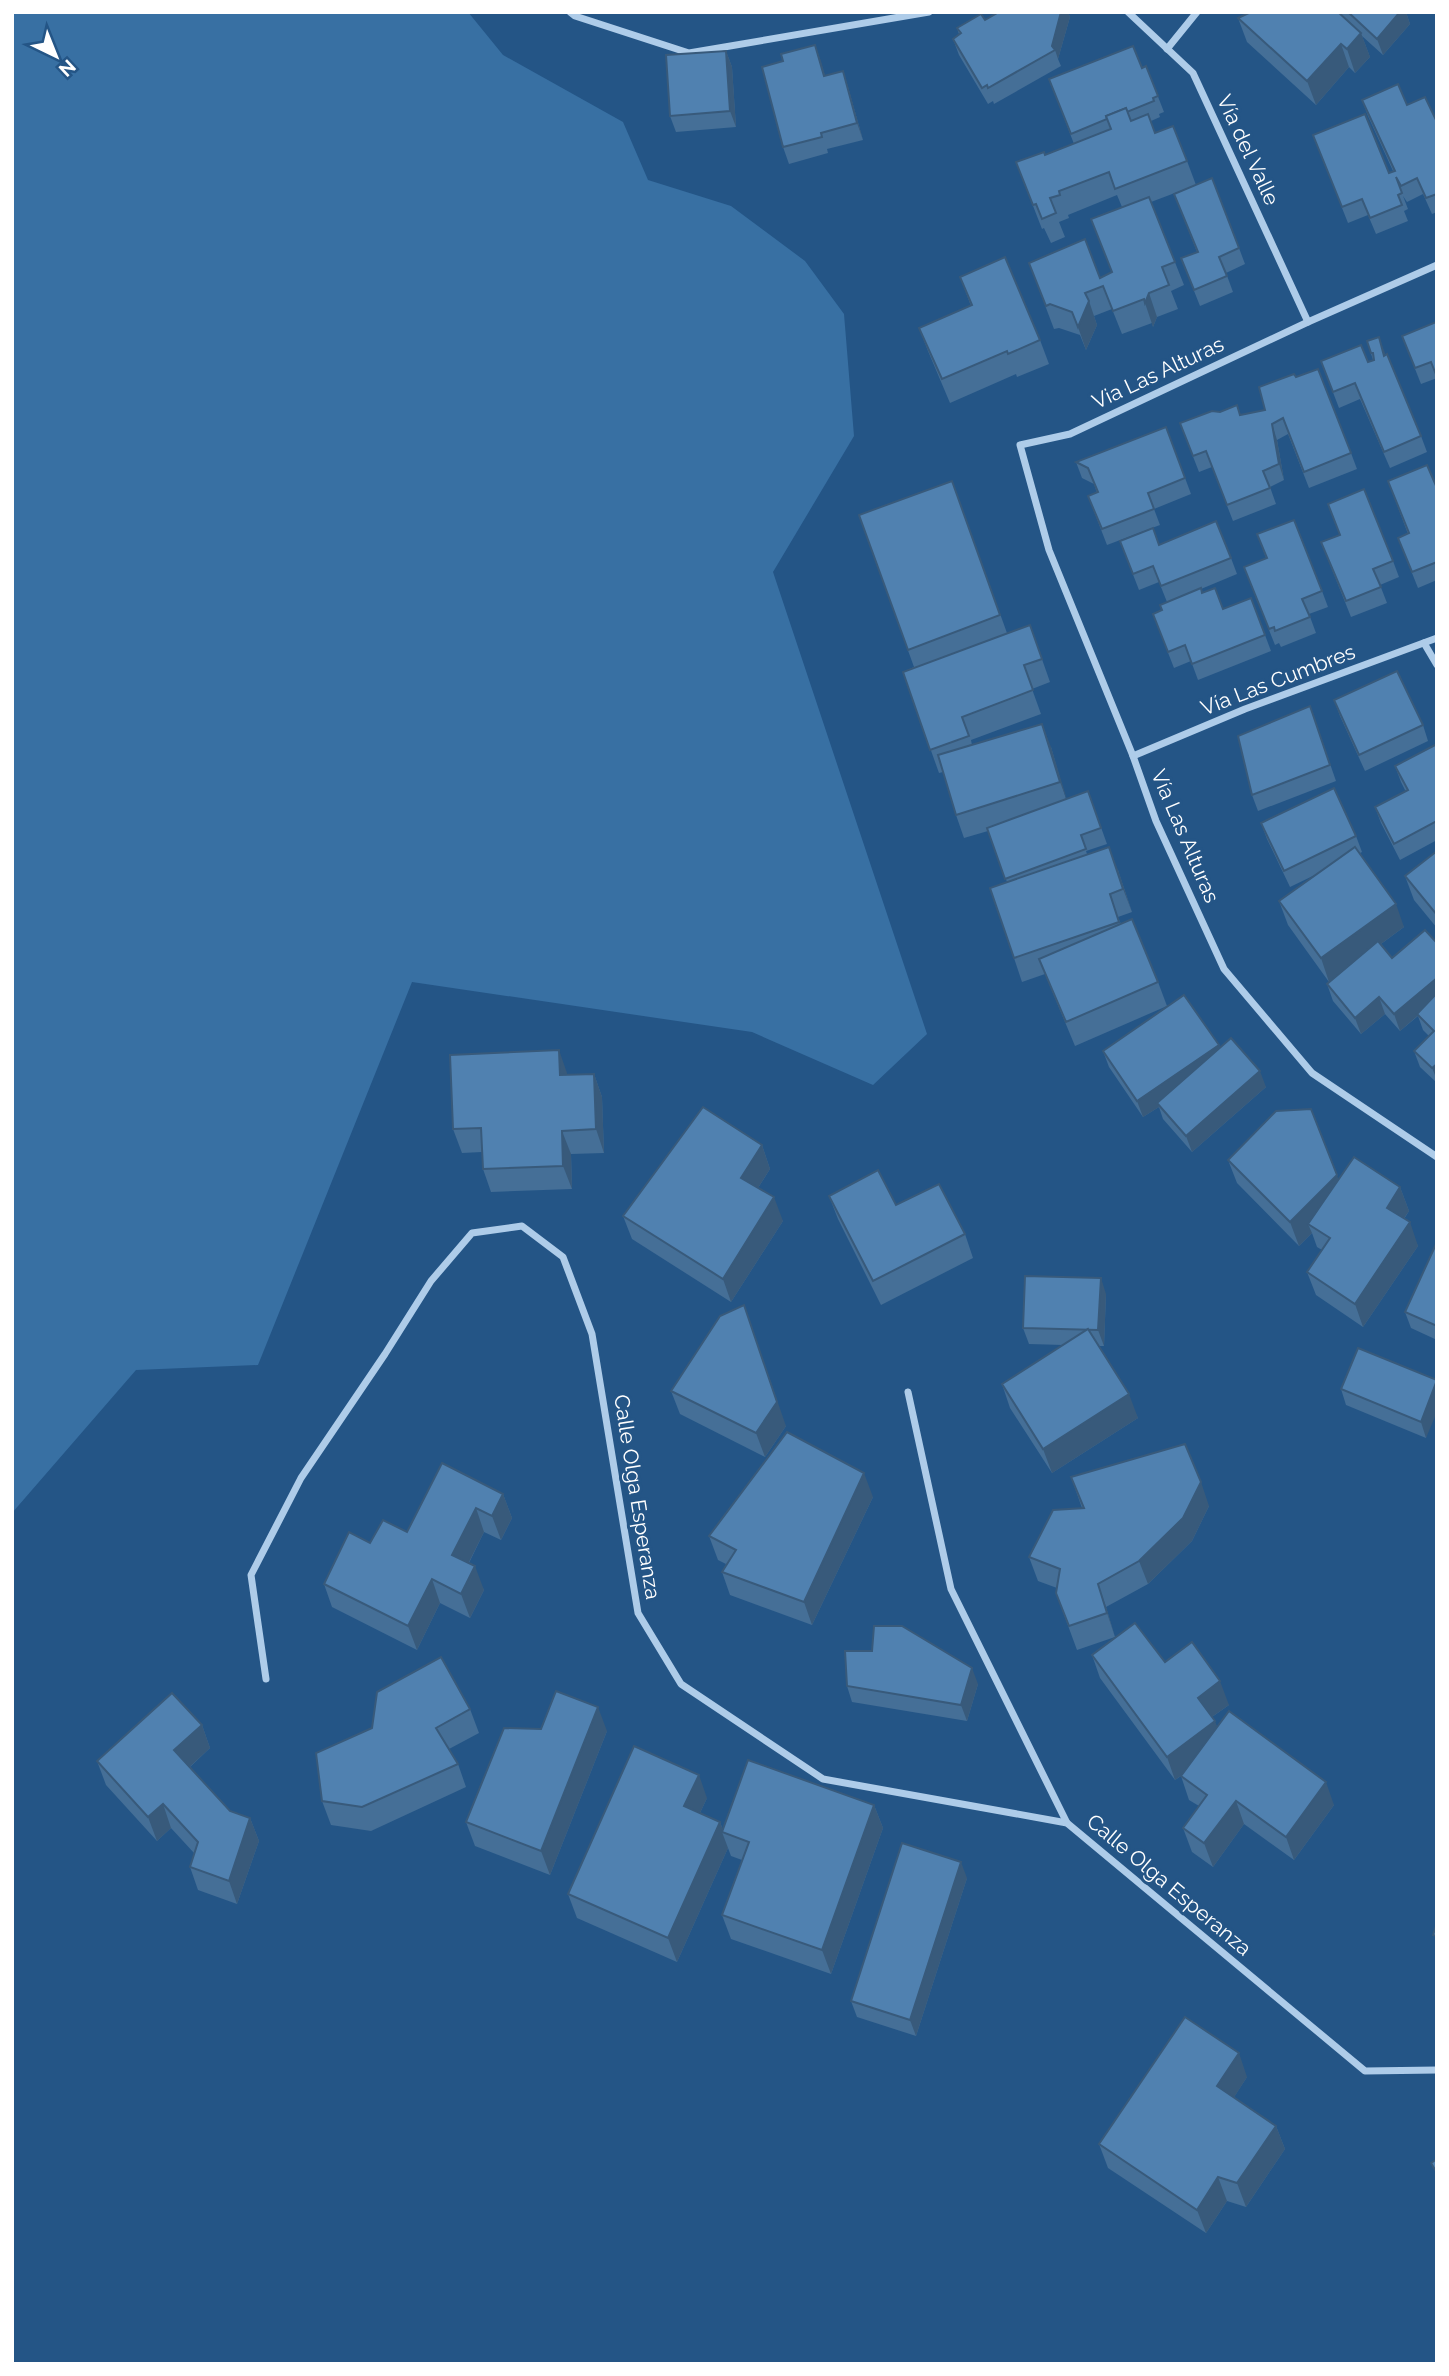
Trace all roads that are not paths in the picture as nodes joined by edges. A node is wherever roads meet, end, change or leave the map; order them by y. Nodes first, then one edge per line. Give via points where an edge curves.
1 (569, 12) edge
2 (929, 12) edge
3 (1128, 12) edge
4 (1197, 12) edge
5 (1167, 49) junction
6 (1437, 265) edge
7 (1308, 323) junction
8 (1020, 445) joint
9 (1437, 638) edge
10 (1424, 643) junction
11 (1437, 665) edge
12 (1133, 756) junction
13 (1437, 1157) edge
14 (908, 1392) dead end
15 (266, 1679) dead end
16 (1067, 1823) junction
17 (1437, 2070) edge

1 - 2 street via 689,53
3 - 5 street, Vía del Valle
4 - 5 street
5 - 7 street, Vía del Valle via 1193,73
6 - 7 street, Via Las Alturas
7 - 8 street, Via Las Alturas via 1070,434
8 - 12 street, Vía Las Alturas via 1049,550
9 - 10 street, Vía Las Cumbres
10 - 11 street
10 - 12 street, Vía Las Cumbres
12 - 13 street, Vía Las Alturas via 1156,821 1224,969 1312,1073
14 - 16 street via 951,1589
15 - 16 street, Calle Olga Esperanza via 251,1575 301,1478 439,1271 472,1233 522,1226 563,1257 592,1334 638,1613 681,1684 823,1779
16 - 17 street, Calle Olga Esperanza via 1365,2071

